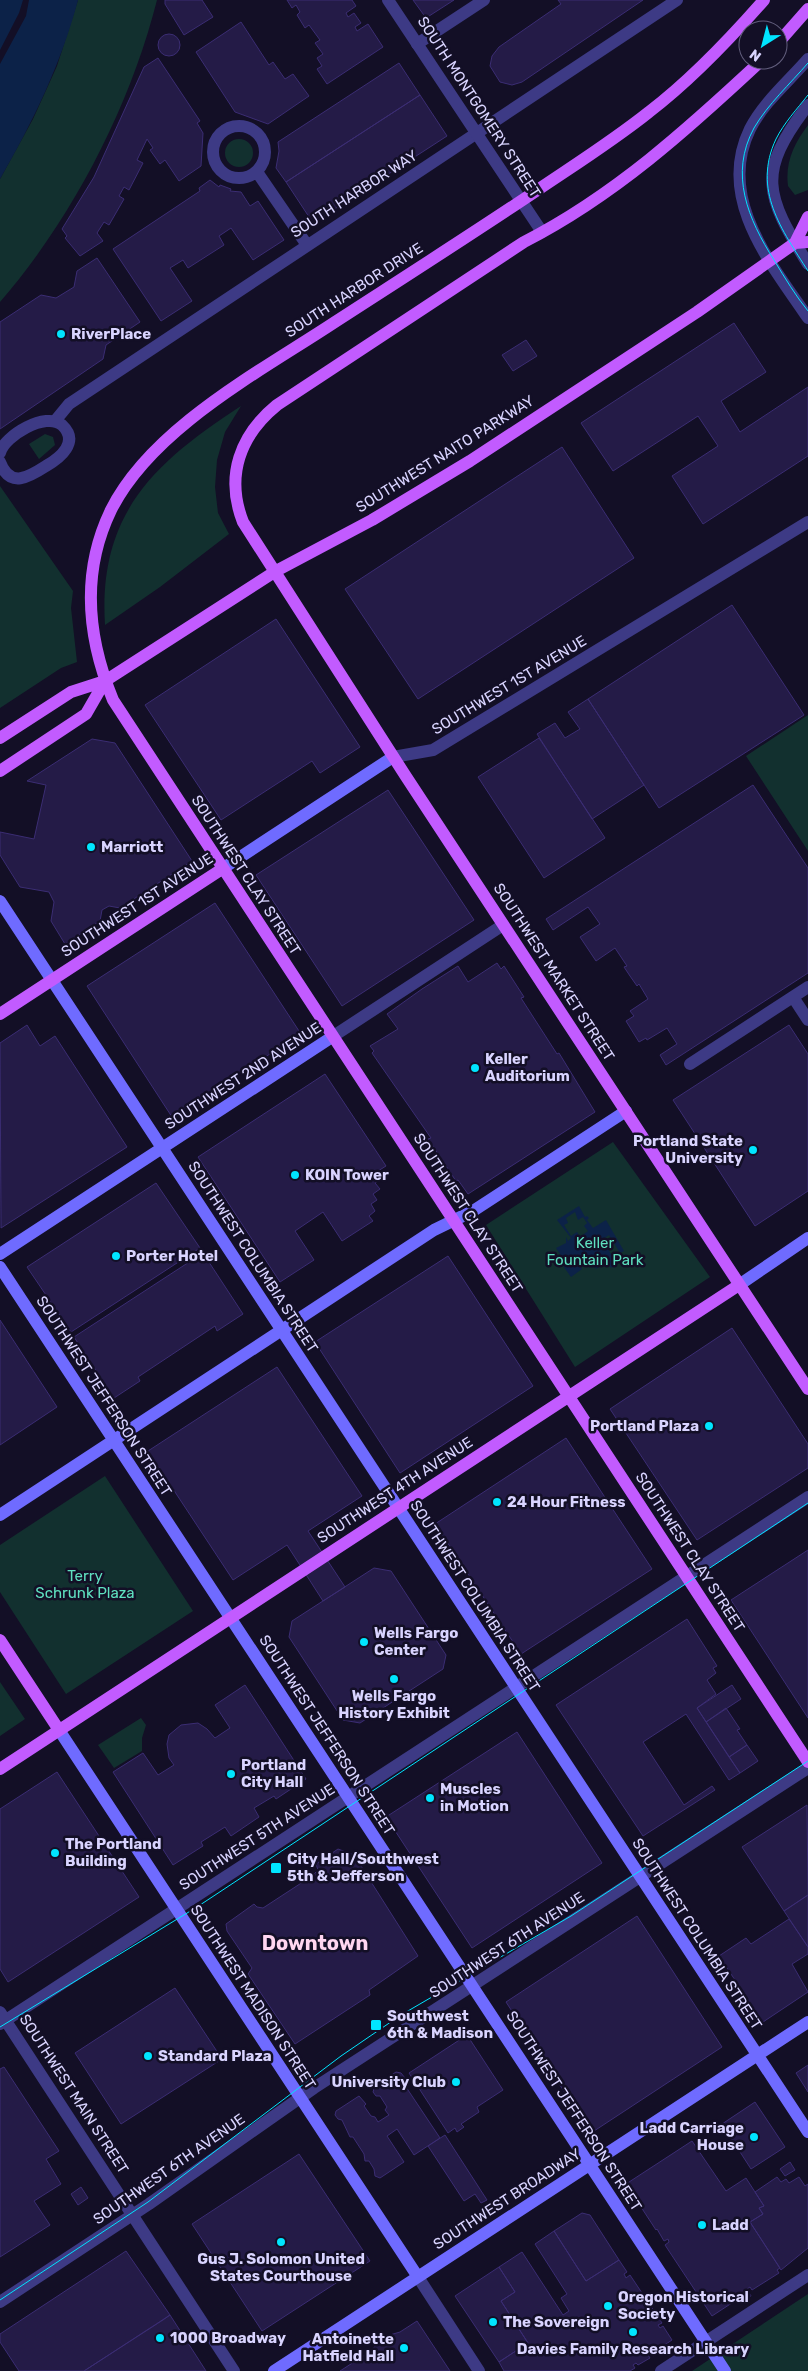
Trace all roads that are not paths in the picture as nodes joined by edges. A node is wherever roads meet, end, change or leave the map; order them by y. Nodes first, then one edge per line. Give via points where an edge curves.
1 (388, 0) edge
2 (484, 0) edge
3 (677, 0) edge
4 (764, 0) edge
5 (808, 8) edge
6 (788, 31) edge
7 (417, 44) junction
8 (808, 59) edge
9 (751, 70) edge
10 (808, 105) edge
11 (476, 133) junction
12 (257, 172) junction
13 (521, 201) junction
14 (808, 217) edge
15 (542, 232) junction
16 (808, 242) edge
17 (795, 243) junction
18 (306, 245) junction
19 (770, 260) junction
20 (808, 264) edge
21 (808, 318) edge
22 (54, 421) junction
23 (0, 453) edge
24 (0, 462) edge
25 (808, 522) edge
26 (276, 571) junction
27 (105, 681) junction
28 (0, 738) edge
29 (393, 757) junction
30 (0, 771) edge
31 (222, 869) junction
32 (0, 901) edge
33 (503, 925) junction
34 (52, 980) junction
35 (808, 987) edge
36 (793, 997) junction
37 (0, 1014) edge
38 (808, 1020) edge
39 (332, 1037) junction
40 (690, 1064) dead end
41 (626, 1111) junction
42 (162, 1148) junction
43 (453, 1221) junction
44 (808, 1238) edge
45 (0, 1254) edge
46 (0, 1267) edge
47 (739, 1285) junction
48 (282, 1330) junction
49 (808, 1389) edge
50 (568, 1396) junction
51 (114, 1440) junction
52 (808, 1497) edge
53 (398, 1508) junction
54 (0, 1514) edge
55 (686, 1576) junction
56 (230, 1617) junction
57 (0, 1640) edge
58 (516, 1687) junction
59 (59, 1730) junction
60 (808, 1762) edge
61 (0, 1768) edge
62 (808, 1768) edge
63 (348, 1797) junction
64 (640, 1877) junction
65 (176, 1909) junction
66 (473, 1987) junction
67 (2, 2019) edge
68 (808, 2022) edge
69 (758, 2055) junction
70 (300, 2098) junction
71 (808, 2132) edge
72 (590, 2165) junction
73 (132, 2215) junction
74 (808, 2275) edge
75 (418, 2277) junction
76 (0, 2302) edge
77 (706, 2342) junction
78 (234, 2371) edge
79 (274, 2371) edge
80 (479, 2371) edge
81 (661, 2371) edge
82 (725, 2371) edge

1 - 7 street, SOUTH MONTGOMERY STREET
2 - 7 street
3 - 11 street, SOUTH HARBOR WAY
4 - 13 main road, SOUTH HARBOR DRIVE via 713,55 650,112
5 - 6 main road
7 - 11 street, SOUTH MONTGOMERY STREET
8 - 19 street via 759,116 750,129 741,155 738,177 742,204 753,234
9 - 15 main road via 647,163
10 - 17 street via 783,139 773,170 777,210
11 - 13 street, SOUTH MONTGOMERY STREET
11 - 18 street, SOUTH HARBOR WAY
12 - 12 street via 265,156 262,139 245,126 224,130 213,146 217,166 223,173 240,179
12 - 18 street
13 - 15 street, SOUTH MONTGOMERY STREET
13 - 27 main road, SOUTH HARBOR DRIVE via 220,398 144,463 112,509 93,564 90,614
14 - 17 main road, SOUTHWEST NAITO PARKWAY
15 - 26 main road via 302,386 263,416 254,427 238,462 234,484 237,506 243,522
16 - 17 main road, SOUTHWEST NAITO PARKWAY
17 - 19 main road, SOUTHWEST NAITO PARKWAY
17 - 20 street
18 - 22 street, SOUTH HARBOR WAY via 69,404
19 - 21 street
19 - 26 main road, SOUTHWEST NAITO PARKWAY via 697,312 470,461 372,520
22 - 23 street via 48,419 35,423 4,444
22 - 24 street via 61,424 68,435 67,448 58,459 32,476 19,479 7,474
25 - 29 street, SOUTHWEST 1ST AVENUE via 432,750
26 - 27 main road, SOUTHWEST NAITO PARKWAY
26 - 29 main road, SOUTHWEST MARKET STREET
27 - 28 main road, SOUTHWEST NAITO PARKWAY via 71,692
27 - 30 main road, SOUTHWEST NAITO PARKWAY via 86,714
27 - 31 main road, SOUTHWEST CLAY STREET via 113,700
29 - 31 main road, SOUTHWEST 1ST AVENUE
29 - 33 main road, SOUTHWEST MARKET STREET
31 - 34 main road, SOUTHWEST 1ST AVENUE
31 - 39 main road, SOUTHWEST CLAY STREET
32 - 34 main road, SOUTHWEST COLUMBIA STREET
33 - 39 street, SOUTHWEST 2ND AVENUE
33 - 41 main road, SOUTHWEST MARKET STREET
34 - 37 main road, SOUTHWEST 1ST AVENUE
34 - 42 main road, SOUTHWEST COLUMBIA STREET
35 - 36 street
36 - 38 street
36 - 40 street
39 - 42 main road, SOUTHWEST 2ND AVENUE
39 - 43 main road, SOUTHWEST CLAY STREET
41 - 43 main road via 474,1211
41 - 47 main road, SOUTHWEST MARKET STREET
42 - 45 main road, SOUTHWEST 2ND AVENUE
42 - 48 main road, SOUTHWEST COLUMBIA STREET
43 - 48 main road via 434,1230
43 - 50 main road, SOUTHWEST CLAY STREET
44 - 47 main road, SOUTHWEST 4TH AVENUE
46 - 51 main road, SOUTHWEST JEFFERSON STREET
47 - 49 main road, SOUTHWEST MARKET STREET
47 - 50 main road, SOUTHWEST 4TH AVENUE
48 - 51 main road
48 - 53 main road, SOUTHWEST COLUMBIA STREET
50 - 53 main road, SOUTHWEST 4TH AVENUE
50 - 55 main road, SOUTHWEST CLAY STREET
51 - 54 main road
51 - 56 main road, SOUTHWEST JEFFERSON STREET
52 - 55 street, SOUTHWEST 5TH AVENUE
53 - 56 main road, SOUTHWEST 4TH AVENUE
53 - 58 main road, SOUTHWEST COLUMBIA STREET
55 - 58 street, SOUTHWEST 5TH AVENUE
55 - 60 main road, SOUTHWEST CLAY STREET
56 - 59 main road, SOUTHWEST 4TH AVENUE
56 - 63 main road, SOUTHWEST JEFFERSON STREET
57 - 59 main road, SOUTHWEST MADISON STREET
58 - 63 street, SOUTHWEST 5TH AVENUE
58 - 64 main road, SOUTHWEST COLUMBIA STREET
59 - 61 main road, SOUTHWEST 4TH AVENUE
59 - 65 main road, SOUTHWEST MADISON STREET
62 - 64 street, SOUTHWEST 6TH AVENUE
63 - 65 street, SOUTHWEST 5TH AVENUE
63 - 66 main road, SOUTHWEST JEFFERSON STREET
64 - 66 street, SOUTHWEST 6TH AVENUE
64 - 69 main road, SOUTHWEST COLUMBIA STREET
65 - 67 street, SOUTHWEST 5TH AVENUE
65 - 70 main road, SOUTHWEST MADISON STREET
66 - 70 street, SOUTHWEST 6TH AVENUE
66 - 72 main road, SOUTHWEST JEFFERSON STREET
67 - 73 street, SOUTHWEST MAIN STREET
68 - 69 main road, SOUTHWEST BROADWAY
69 - 71 main road, SOUTHWEST COLUMBIA STREET
69 - 72 main road, SOUTHWEST BROADWAY
70 - 73 street, SOUTHWEST 6TH AVENUE
70 - 75 main road, SOUTHWEST MADISON STREET
72 - 75 main road, SOUTHWEST BROADWAY
72 - 77 main road, SOUTHWEST JEFFERSON STREET
73 - 76 street, SOUTHWEST 6TH AVENUE
73 - 78 street, SOUTHWEST MAIN STREET
74 - 77 street
75 - 79 main road, SOUTHWEST BROADWAY
75 - 80 street, SOUTHWEST MADISON STREET
77 - 81 street
77 - 82 main road, SOUTHWEST JEFFERSON STREET

